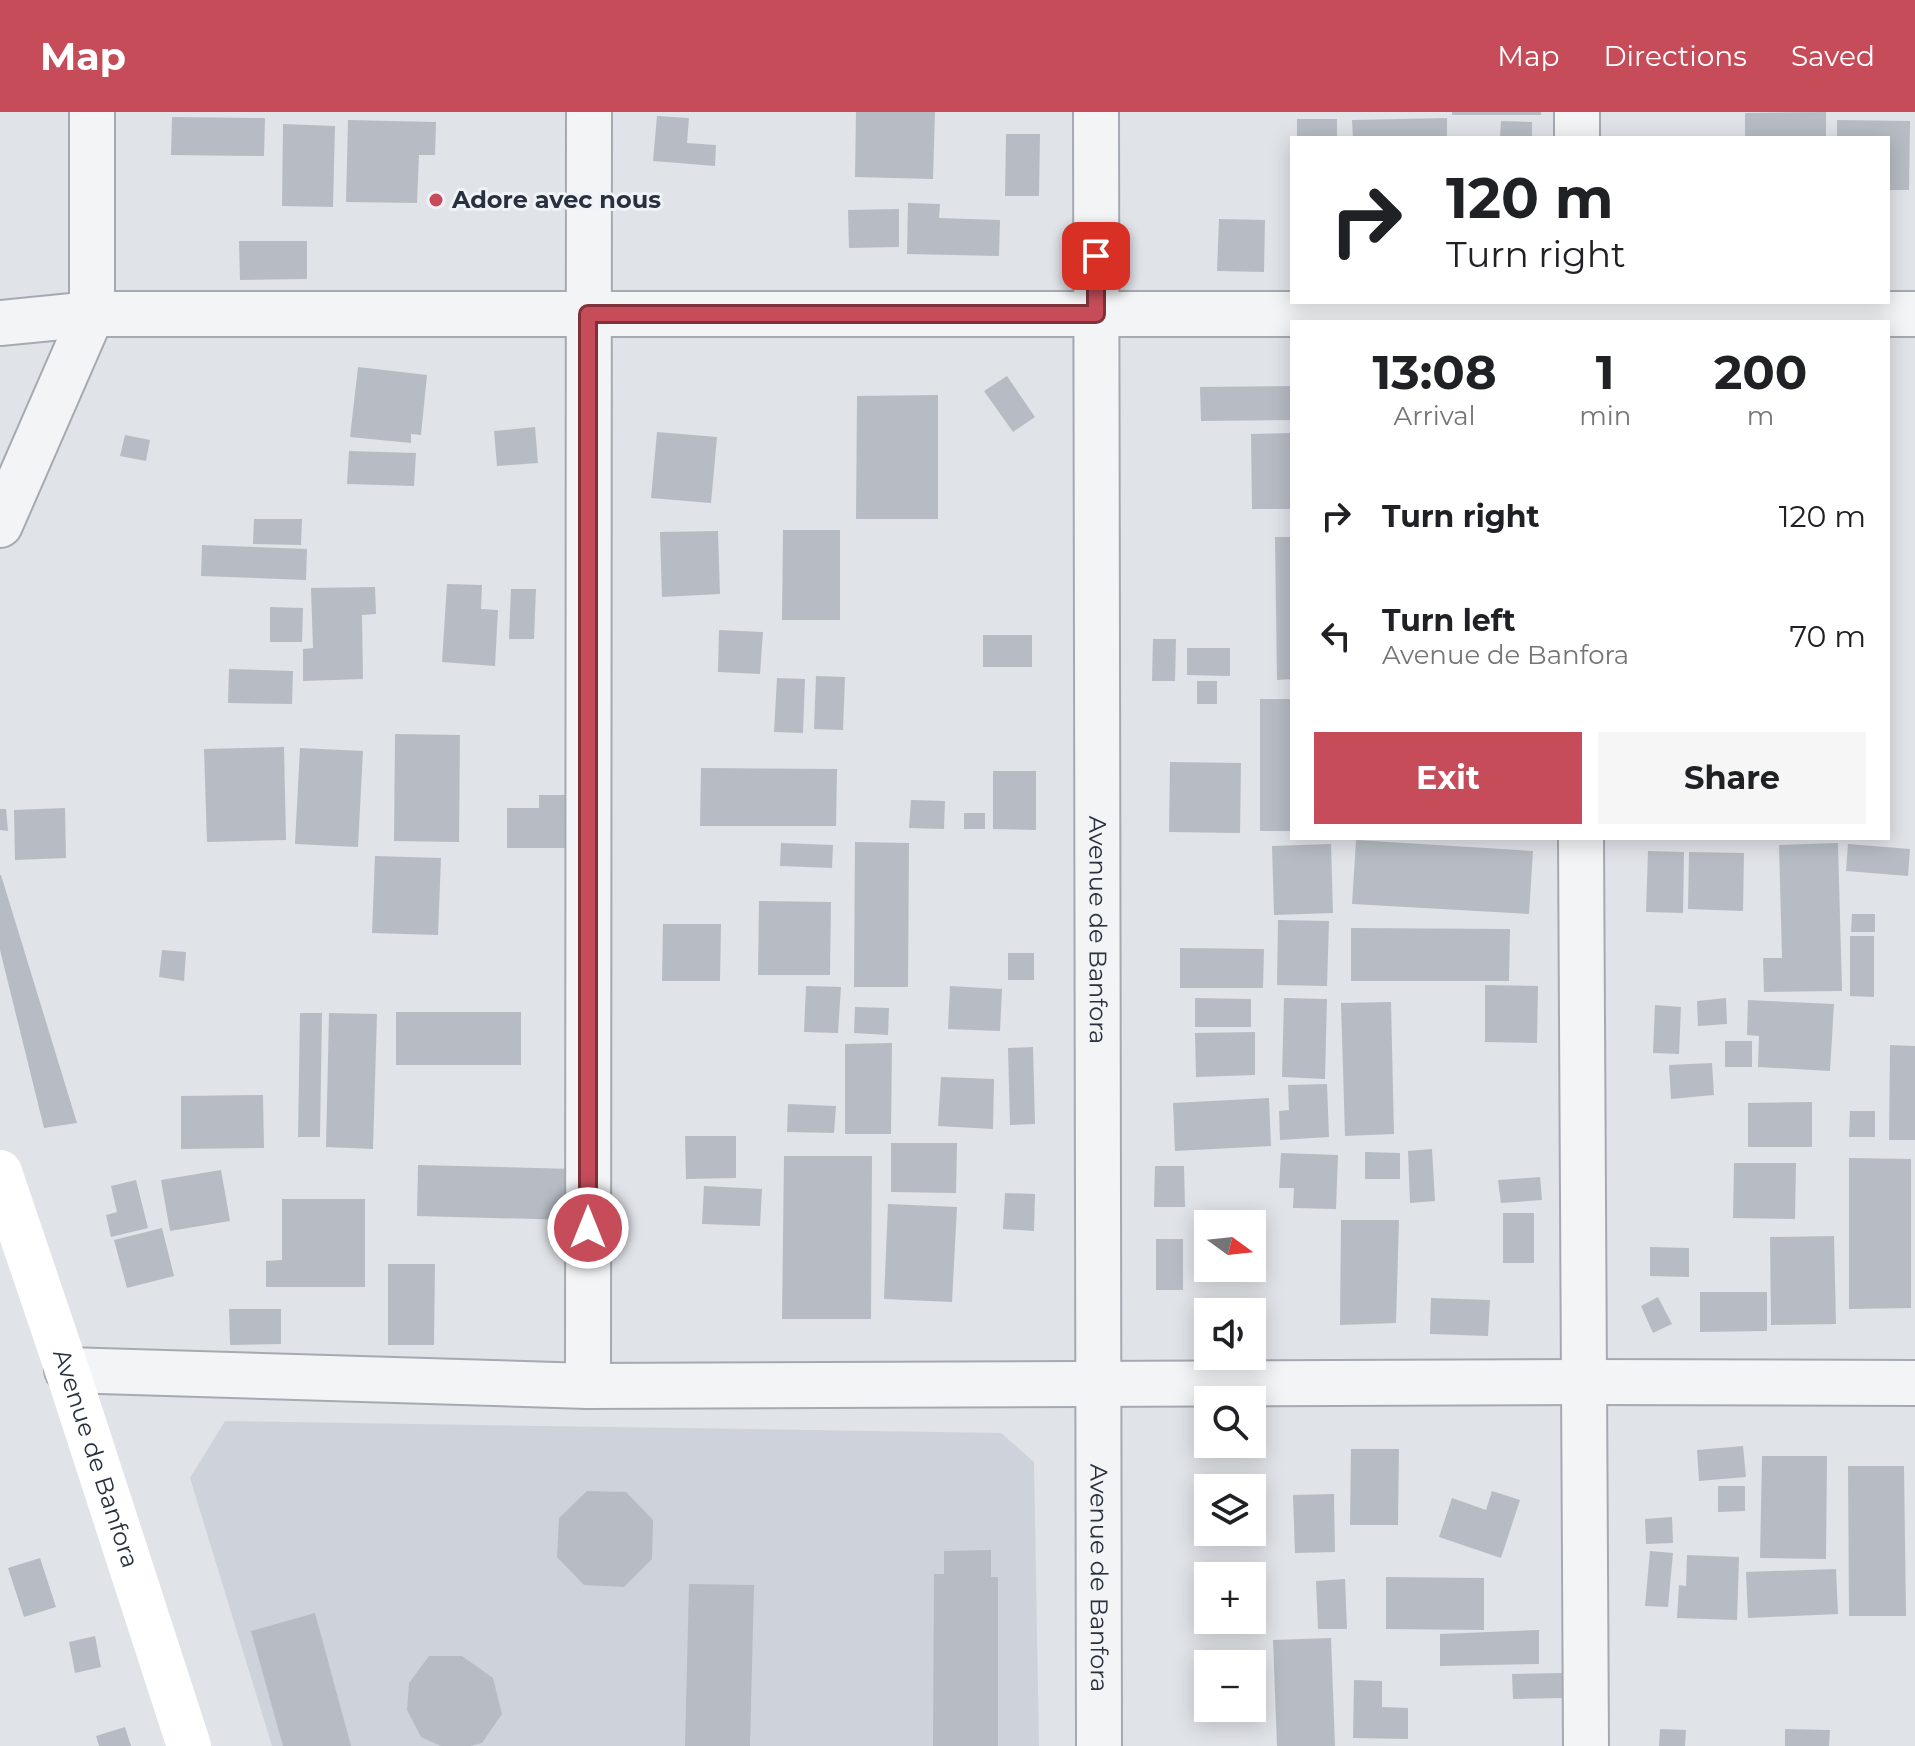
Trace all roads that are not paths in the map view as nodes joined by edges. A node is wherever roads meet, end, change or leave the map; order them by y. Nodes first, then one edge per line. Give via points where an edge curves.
1 (92, 112) edge
2 (589, 112) edge
3 (1096, 112) edge
4 (1577, 112) edge
5 (1577, 136) edge
6 (1578, 313) edge
7 (92, 314) junction
8 (588, 314) junction
9 (1096, 314) junction
10 (1915, 314) edge
11 (0, 323) edge
12 (0, 525) edge
13 (1581, 840) edge
14 (0, 1172) edge
15 (67, 1370) junction
16 (1584, 1382) junction
17 (1098, 1383) junction
18 (1915, 1383) edge
19 (588, 1386) junction
20 (189, 1746) edge
21 (1099, 1746) edge
22 (1586, 1746) edge

1 - 7 street
2 - 8 street
3 - 9 street, Avenue de Banfora
4 - 5 street
6 - 9 street
6 - 10 street
7 - 8 street
7 - 11 street
7 - 12 street
8 - 9 street
8 - 19 street
9 - 17 street, Avenue de Banfora
13 - 16 street
14 - 15 main road, Avenue de Banfora
15 - 19 street
15 - 20 main road, Avenue de Banfora
16 - 17 street
16 - 18 street
16 - 22 street
17 - 19 street
17 - 21 street, Avenue de Banfora

